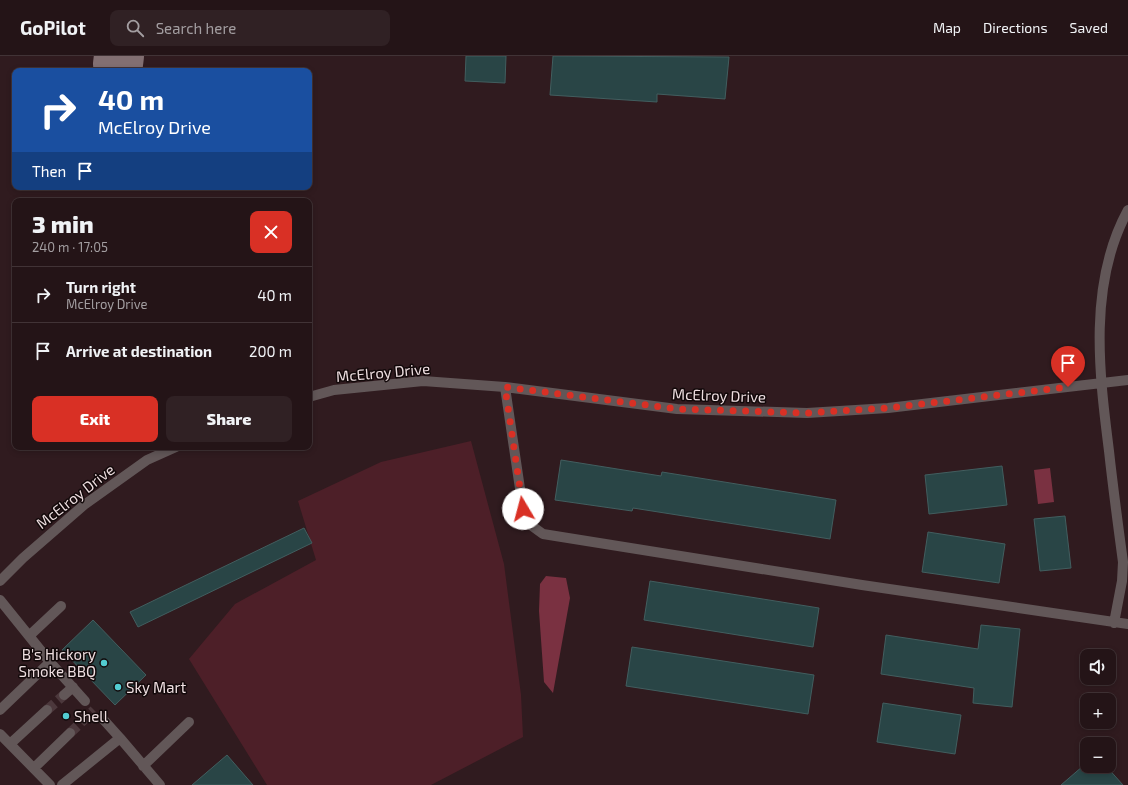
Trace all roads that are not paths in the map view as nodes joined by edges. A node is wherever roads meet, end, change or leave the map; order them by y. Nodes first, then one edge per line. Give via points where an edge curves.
1 (1128, 210) edge
2 (1128, 380) edge
3 (1100, 383) junction
4 (505, 387) junction
5 (312, 396) edge
6 (169, 450) edge
7 (0, 581) edge
8 (0, 600) edge
9 (61, 606) dead end
10 (1114, 623) junction
11 (1128, 624) edge
12 (29, 636) junction
13 (50, 662) junction
14 (73, 687) junction
15 (64, 694) tunnel mouth
16 (86, 701) dead end
17 (0, 710) edge
18 (47, 710) tunnel mouth
19 (102, 718) dead end
20 (189, 722) dead end
21 (70, 733) tunnel mouth
22 (0, 734) edge
23 (120, 738) junction
24 (10, 744) junction
25 (143, 766) junction
26 (34, 768) junction
27 (50, 785) edge
28 (62, 785) edge
29 (160, 785) edge

1 - 3 street via 1109,256 1100,305
2 - 3 street, McElroy Drive
3 - 4 street, McElroy Drive via 888,408 807,413 678,409
3 - 10 street via 1123,562
4 - 5 street, McElroy Drive via 423,381 334,390
4 - 10 street via 523,509 532,526 543,534
6 - 7 street, McElroy Drive via 147,460 84,505
8 - 12 street
9 - 12 street
10 - 11 street
12 - 13 street
13 - 14 street
13 - 17 street
14 - 15 street
14 - 16 street
18 - 24 street
19 - 23 street
20 - 25 street
21 - 26 street
22 - 24 street
23 - 25 street
23 - 28 street
24 - 26 street
25 - 29 street
26 - 27 street

